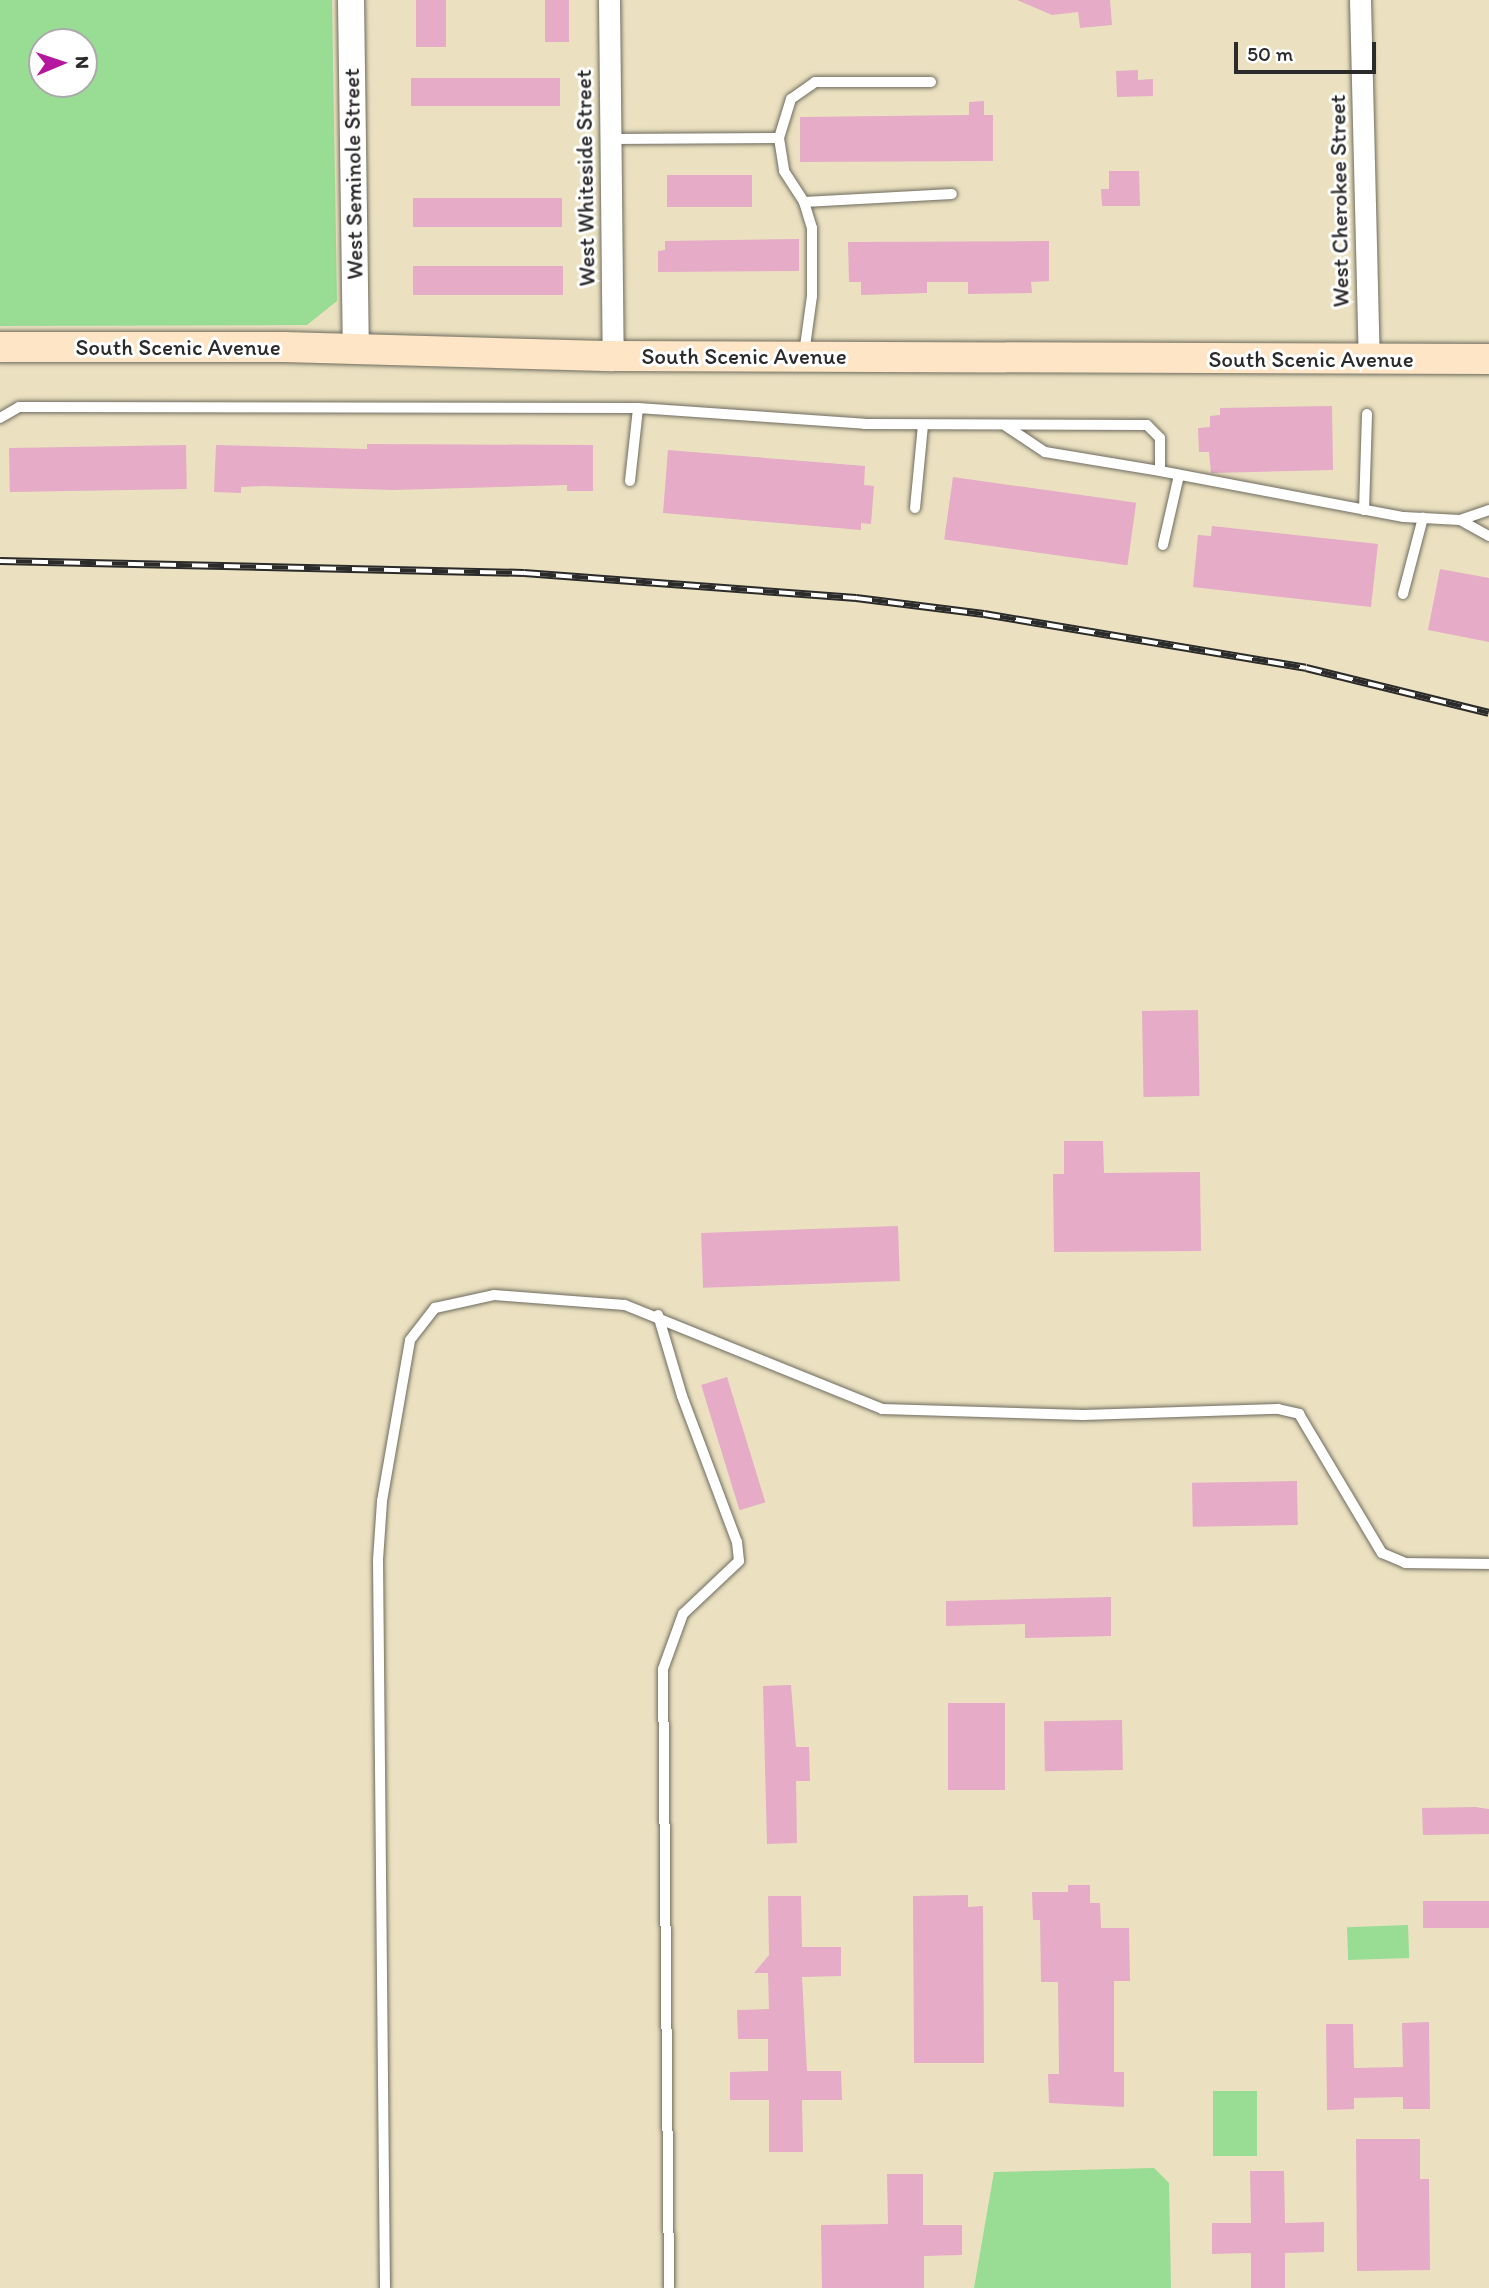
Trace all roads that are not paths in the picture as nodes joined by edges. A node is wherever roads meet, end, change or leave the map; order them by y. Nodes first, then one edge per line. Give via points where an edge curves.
1 (351, 0) edge
2 (609, 0) edge
3 (1360, 0) edge
4 (932, 82) dead end
5 (779, 138) junction
6 (611, 139) junction
7 (952, 194) dead end
8 (804, 202) junction
9 (0, 348) edge
10 (356, 349) junction
11 (613, 356) junction
12 (804, 356) junction
13 (1369, 359) junction
14 (1489, 359) edge
15 (638, 408) junction
16 (1367, 414) dead end
17 (0, 418) edge
18 (923, 425) junction
19 (1006, 426) junction
20 (1160, 471) junction
21 (1179, 475) junction
22 (630, 481) dead end
23 (915, 508) dead end
24 (1364, 510) junction
25 (1489, 510) edge
26 (1423, 518) junction
27 (1460, 520) junction
28 (1489, 536) edge
29 (1163, 545) dead end
30 (1403, 594) dead end
31 (658, 1315) junction
32 (1489, 1564) edge
33 (385, 2288) edge
34 (669, 2288) edge

1 - 10 street, West Seminole Street
2 - 6 street, West Whiteside Street
3 - 13 street, West Cherokee Street
4 - 5 lane via 815,82 791,99
5 - 6 lane
5 - 8 lane via 785,171
6 - 11 street, West Whiteside Street
7 - 8 lane
8 - 12 lane via 812,241 812,296
9 - 10 main road, South Scenic Avenue
10 - 11 main road, South Scenic Avenue
11 - 12 main road, South Scenic Avenue
12 - 13 main road, South Scenic Avenue
13 - 14 main road, South Scenic Avenue
15 - 17 lane via 19,407
15 - 18 lane
15 - 22 lane
16 - 24 lane
18 - 19 lane
18 - 23 lane
19 - 20 lane via 1045,452
19 - 20 lane via 1147,425 1160,438
20 - 21 lane
21 - 24 lane
21 - 29 lane
24 - 26 lane
25 - 27 lane
26 - 27 lane
26 - 30 lane
27 - 28 lane
31 - 32 lane via 882,1409 1083,1415 1256,1407 1299,1415 1382,1553 1405,1563
31 - 33 lane via 591,1301 494,1295 435,1308 410,1340 382,1500 378,1560
31 - 34 lane via 682,1395 737,1542 739,1561 683,1614 663,1669

